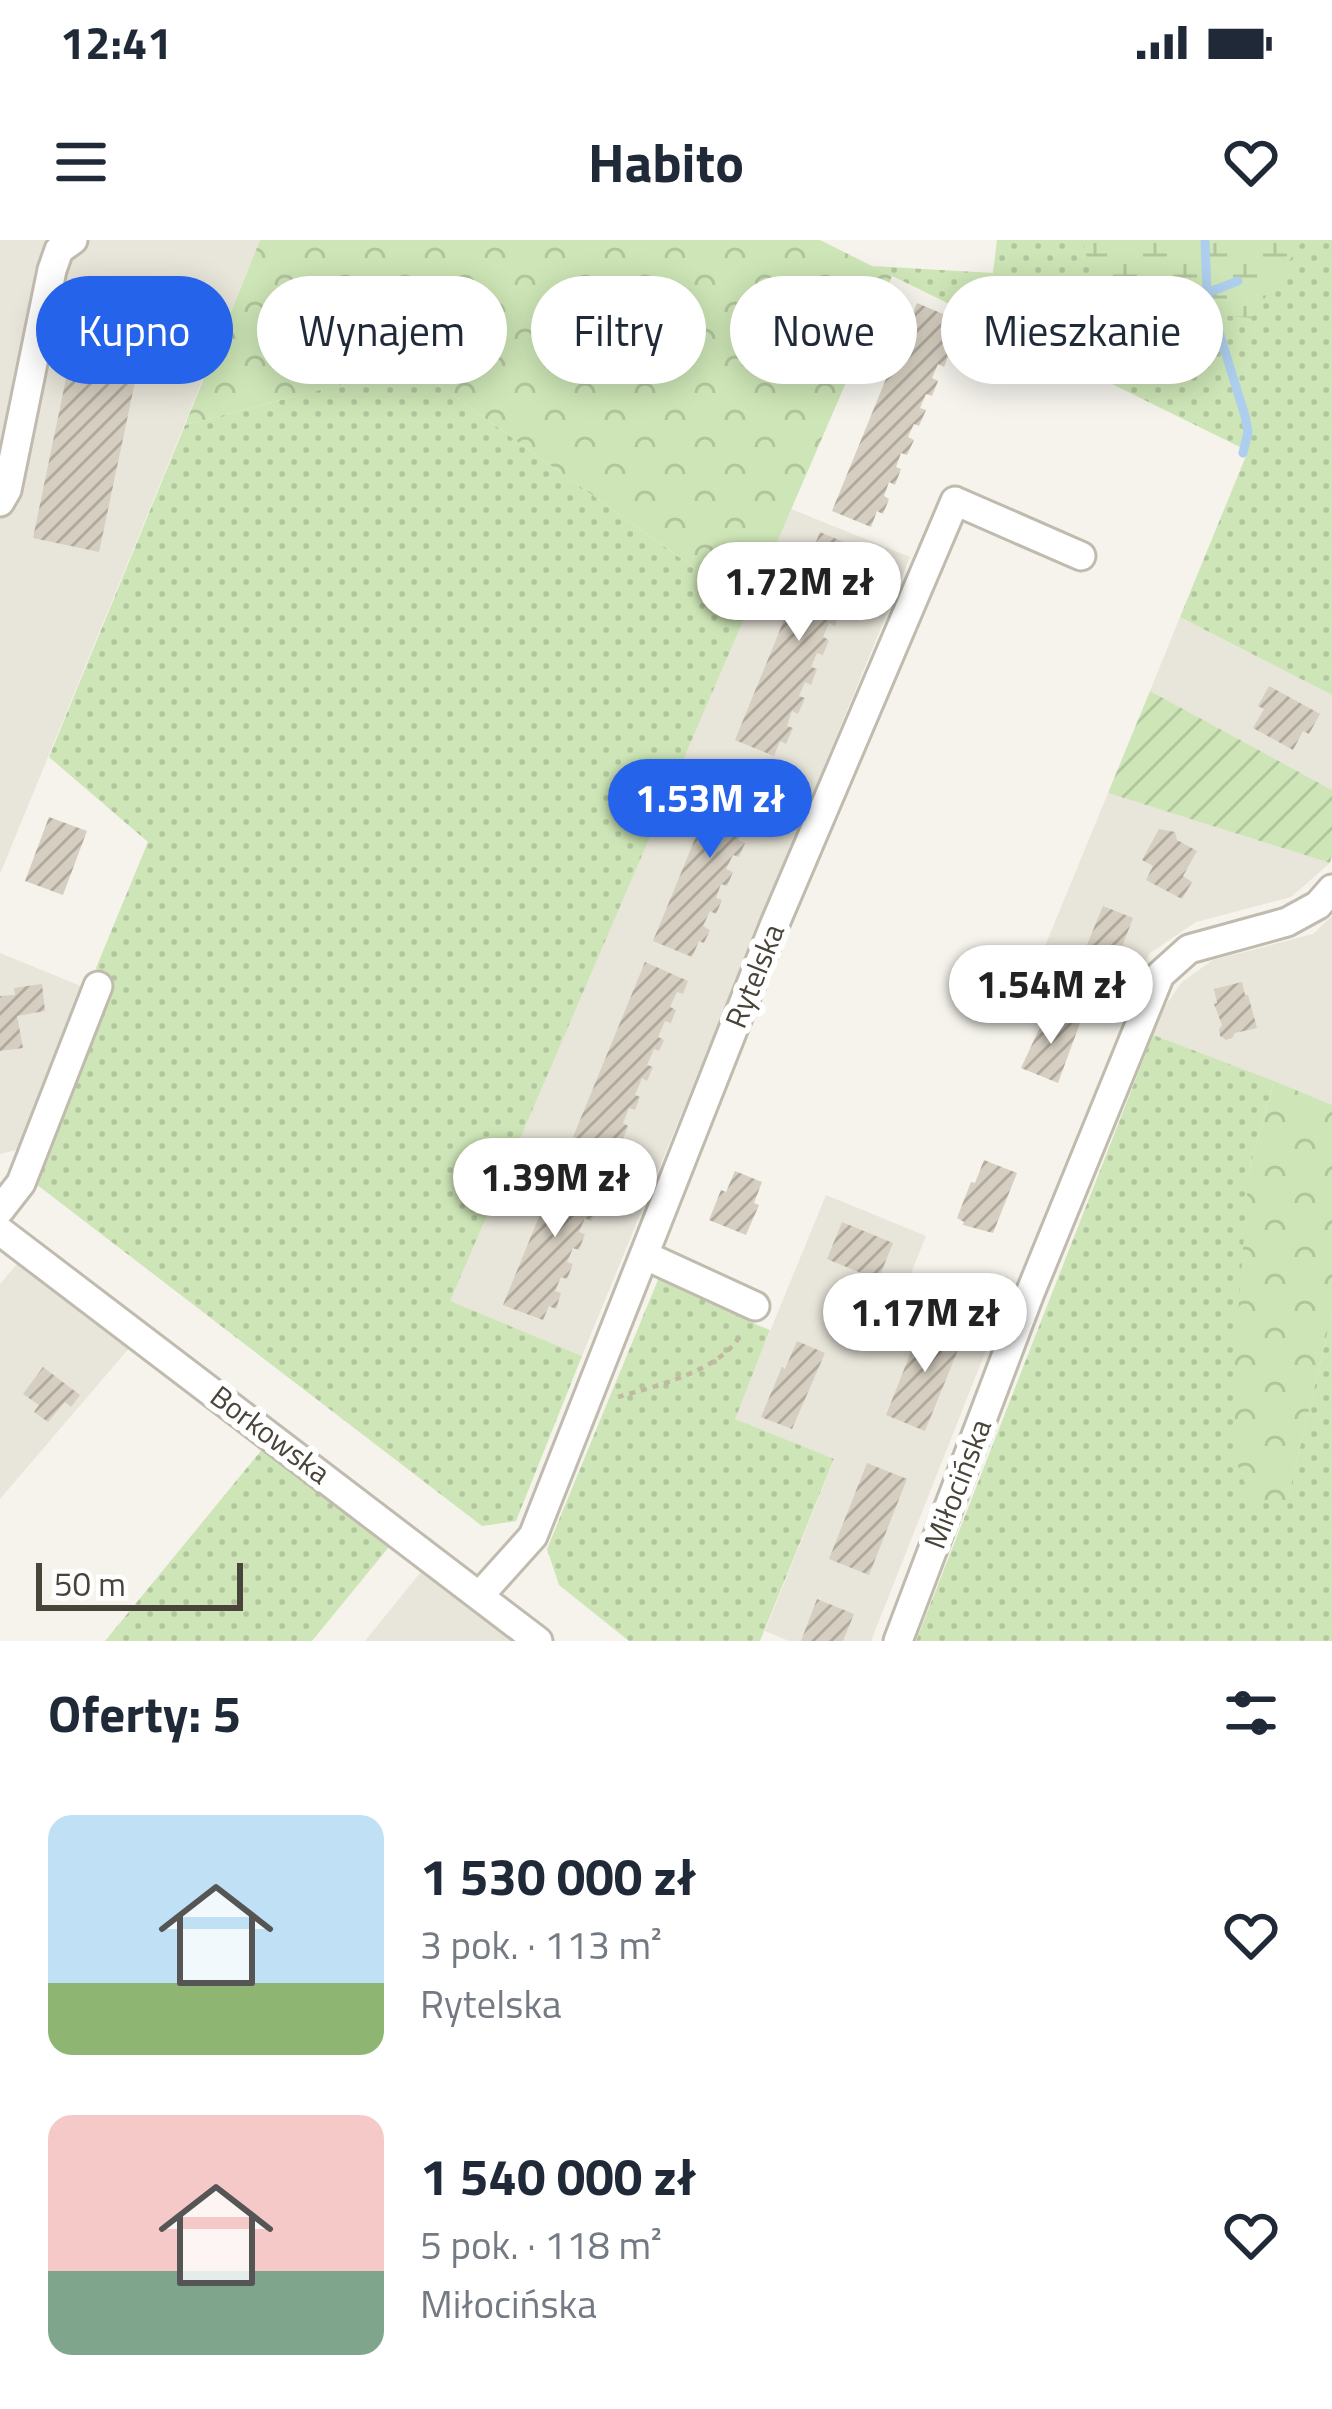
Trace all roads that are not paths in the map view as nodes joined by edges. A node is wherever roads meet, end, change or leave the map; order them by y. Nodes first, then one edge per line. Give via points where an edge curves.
1 (73, 240) edge
2 (0, 502) edge
3 (1081, 556) dead end
4 (1332, 889) edge
5 (98, 986) dead end
6 (0, 1210) edge
7 (0, 1231) edge
8 (644, 1255) junction
9 (755, 1306) road end
10 (480, 1595) junction
11 (538, 1641) edge
12 (898, 1641) edge

1 - 2 street via 58,250 52,269
3 - 8 street, Rytelska via 955,501
4 - 12 street, Miłocińska via 1286,922 1189,949 1160,975
5 - 6 street via 21,1184
7 - 10 street, Borkowska
8 - 9 street
8 - 10 street, Rytelska via 533,1536
10 - 11 street, Borkowska

